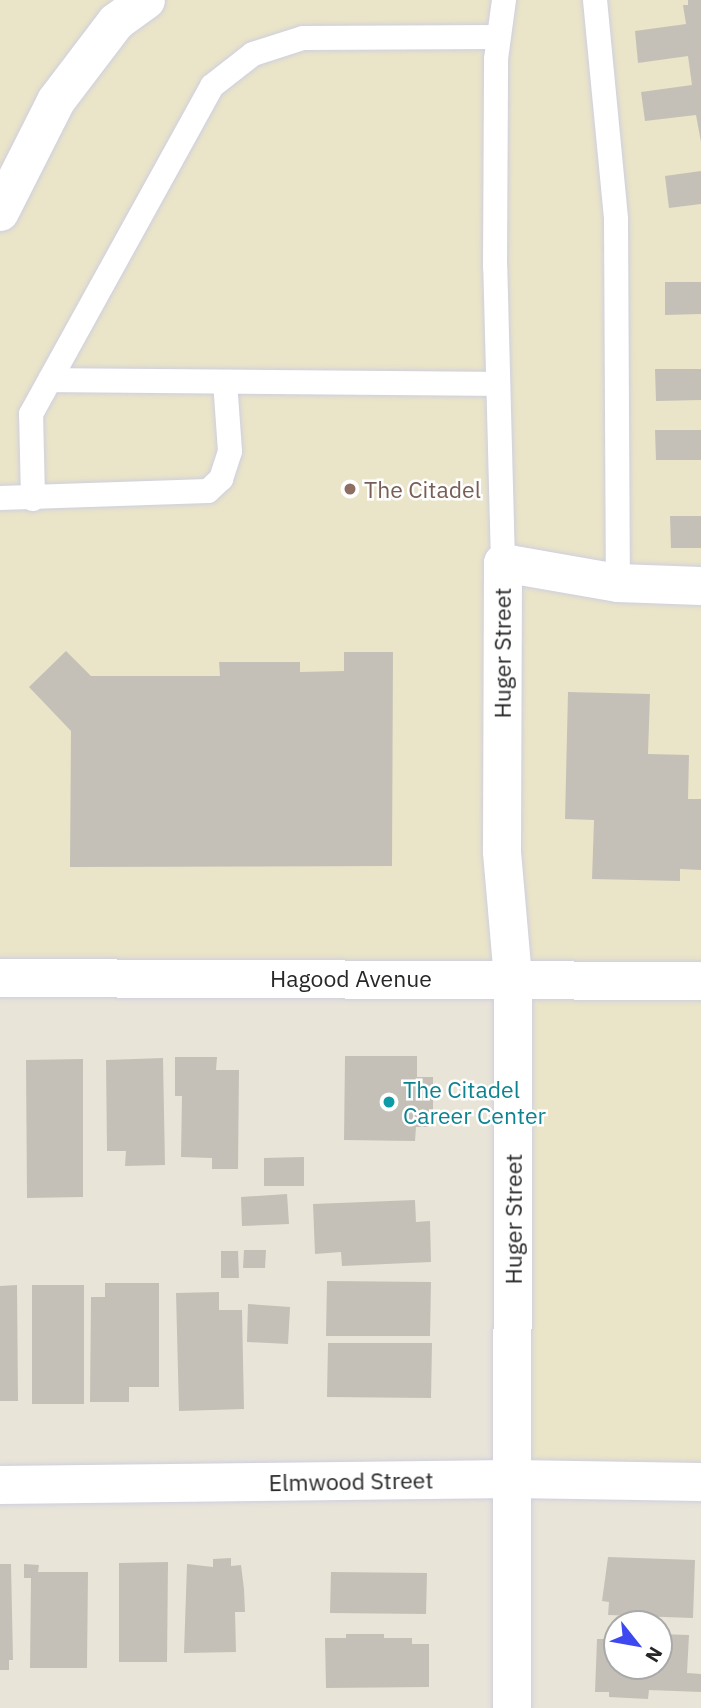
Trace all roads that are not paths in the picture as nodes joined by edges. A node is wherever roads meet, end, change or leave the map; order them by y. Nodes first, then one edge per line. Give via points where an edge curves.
1 (146, 0) edge
2 (504, 0) edge
3 (595, 0) edge
4 (498, 37) junction
5 (0, 212) edge
6 (50, 380) junction
7 (225, 382) junction
8 (495, 384) junction
9 (0, 498) edge
10 (33, 499) junction
11 (503, 563) junction
12 (618, 583) junction
13 (701, 586) edge
14 (0, 978) edge
15 (513, 978) junction
16 (701, 981) edge
17 (513, 1479) junction
18 (701, 1482) edge
19 (0, 1485) edge
20 (512, 1708) edge

1 - 5 street via 116,22 56,101
2 - 4 lane
3 - 12 lane via 616,219
4 - 6 lane via 303,38 253,54 212,86
4 - 8 lane
6 - 7 lane
6 - 10 lane via 31,414
7 - 8 lane
7 - 10 lane via 230,450 221,479 208,491
8 - 11 lane
9 - 10 lane
11 - 12 street
11 - 15 street, Huger Street via 502,851
12 - 13 street
14 - 15 street, Hagood Avenue
15 - 16 street, Hagood Avenue
15 - 17 street, Huger Street
17 - 18 street, Elmwood Street
17 - 19 street, Elmwood Street
17 - 20 street, Huger Street

